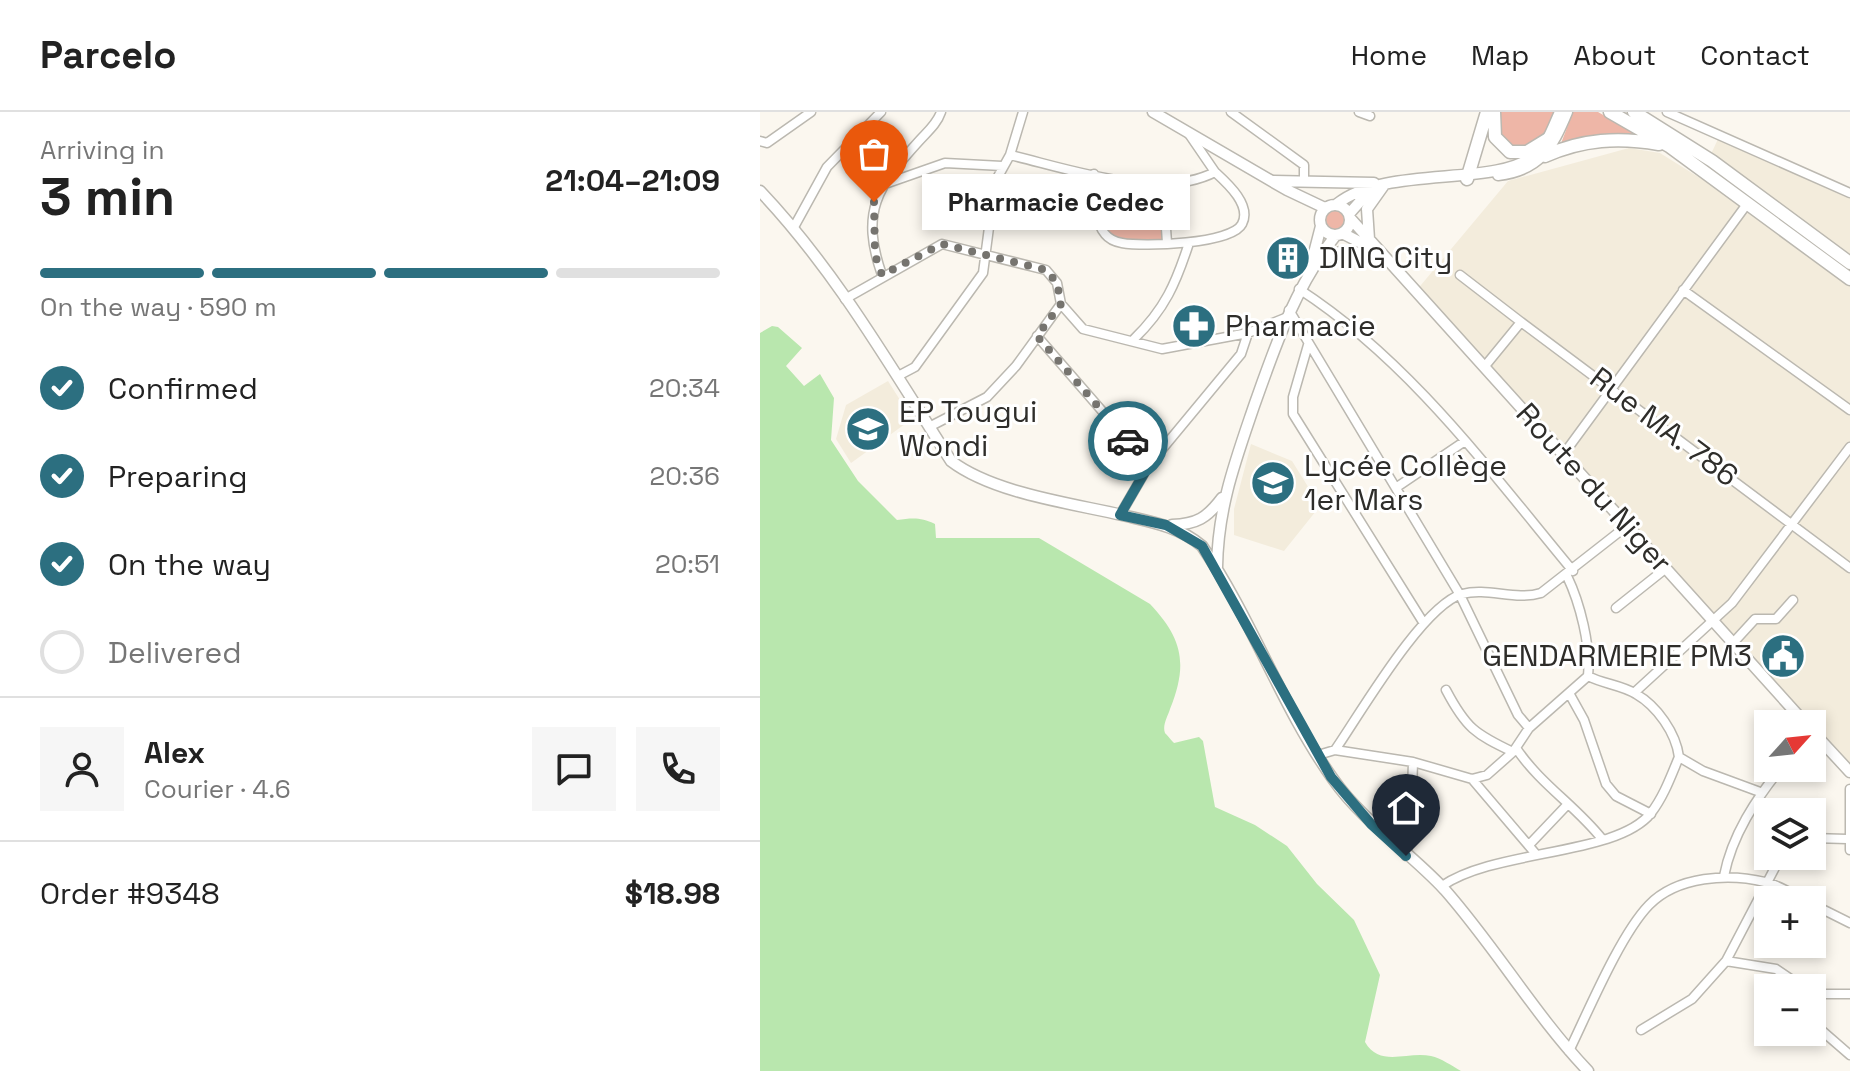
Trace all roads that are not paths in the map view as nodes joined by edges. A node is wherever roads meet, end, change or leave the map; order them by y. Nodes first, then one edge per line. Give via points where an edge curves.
1 (811, 112) edge
2 (881, 112) edge
3 (941, 112) edge
4 (1023, 112) edge
5 (1153, 112) edge
6 (1231, 112) edge
7 (1359, 112) edge
8 (1487, 112) edge
9 (1494, 112) edge
10 (1560, 112) edge
11 (1567, 112) edge
12 (1610, 112) edge
13 (1634, 112) edge
14 (1667, 112) edge
15 (1370, 116) dead end
16 (1188, 133) junction
17 (1548, 139) junction
18 (763, 142) edge
19 (1669, 146) junction
20 (1010, 155) junction
21 (1545, 156) junction
22 (1002, 166) junction
23 (1215, 172) junction
24 (1094, 174) junction
25 (1467, 175) junction
26 (1272, 181) junction
27 (1304, 182) junction
28 (1163, 184) junction
29 (1385, 184) junction
30 (881, 185) junction
31 (1373, 187) junction
32 (1287, 190) junction
33 (760, 191) edge
34 (1850, 193) edge
35 (1337, 204) junction
36 (1747, 204) junction
37 (1325, 208) junction
38 (1350, 216) junction
39 (1320, 222) junction
40 (794, 227) junction
41 (1339, 234) junction
42 (1369, 239) junction
43 (1167, 243) junction
44 (1189, 243) junction
45 (1380, 253) junction
46 (986, 256) junction
47 (1850, 263) edge
48 (1311, 267) junction
49 (882, 275) junction
50 (1460, 275) dead end
51 (1850, 279) edge
52 (1299, 289) junction
53 (1683, 290) junction
54 (845, 299) junction
55 (1061, 304) junction
56 (1287, 314) junction
57 (1521, 322) junction
58 (1248, 333) junction
59 (1037, 336) junction
60 (1134, 339) junction
61 (1308, 345) junction
62 (1485, 366) junction
63 (898, 376) junction
64 (1612, 388) junction
65 (1850, 410) edge
66 (929, 427) junction
67 (1465, 441) junction
68 (1850, 447) edge
69 (1563, 455) junction
70 (1149, 465) junction
71 (1397, 487) junction
72 (1223, 497) junction
73 (1120, 515) junction
74 (1166, 525) junction
75 (1628, 525) junction
76 (1792, 525) junction
77 (1217, 568) junction
78 (1850, 568) edge
79 (1665, 569) junction
80 (1570, 574) junction
81 (1460, 595) junction
82 (1793, 600) dead end
83 (1616, 608) dead end
84 (1423, 622) junction
85 (1715, 622) junction
86 (1733, 643) junction
87 (1588, 676) junction
88 (1446, 690) dead end
89 (1635, 692) junction
90 (1569, 693) junction
91 (1792, 710) edge
92 (1529, 728) junction
93 (1826, 746) edge
94 (1335, 750) junction
95 (1514, 750) junction
96 (1318, 755) junction
97 (1679, 757) junction
98 (1413, 762) junction
99 (1850, 772) edge
100 (1472, 779) junction
101 (1769, 782) edge
102 (1850, 789) edge
103 (1412, 792) dead end
104 (1760, 792) junction
105 (1567, 805) junction
106 (1651, 814) junction
107 (1413, 816) dead end
108 (1826, 838) edge
109 (1602, 839) junction
110 (1847, 839) junction
111 (1529, 845) junction
112 (1850, 850) edge
113 (1535, 853) junction
114 (1406, 856) junction
115 (1774, 870) edge
116 (1724, 876) junction
117 (1768, 882) junction
118 (1442, 886) junction
119 (1776, 886) edge
120 (1826, 911) edge
121 (1850, 923) edge
122 (1726, 961) junction
123 (1783, 974) edge
124 (1826, 993) edge
125 (1850, 994) edge
126 (1641, 1030) dead end
127 (1826, 1034) edge
128 (1569, 1051) junction
129 (1850, 1055) edge
130 (1588, 1071) edge

1 - 18 street
2 - 40 street via 827,167
3 - 30 street
4 - 20 street
5 - 16 main road
6 - 27 street via 1304,165
7 - 15 street
8 - 25 highway
9 - 17 highway via 1495,137 1510,152 1527,152
10 - 17 main road
11 - 21 main road
12 - 19 highway
13 - 47 highway via 1712,161
14 - 34 street
16 - 23 street
16 - 26 main road
17 - 25 main road via 1520,164
19 - 21 highway via 1619,138 1576,144
19 - 36 highway
20 - 22 street
20 - 24 street
21 - 25 main road via 1521,171
22 - 30 street via 945,163
22 - 46 street via 995,182
23 - 28 street via 1192,183
23 - 44 street via 1241,205 1241,227
24 - 28 street
24 - 43 street via 1103,233 1123,243
25 - 29 main road
26 - 27 main road
26 - 32 main road
27 - 29 main road
28 - 43 street
29 - 31 main road
29 - 42 main road via 1367,209
30 - 49 street via 872,216
31 - 35 main road
31 - 38 main road
32 - 37 main road
32 - 39 main road
33 - 40 main road
35 - 37 main road
35 - 38 main road
36 - 51 highway
36 - 53 street
37 - 39 main road
38 - 41 main road
38 - 42 main road, Route du Niger
39 - 41 main road via 1327,233
39 - 48 main road
40 - 54 main road
41 - 45 main road, Route du Niger
41 - 48 main road
42 - 45 main road, Route du Niger
43 - 44 street
44 - 60 street via 1158,316
45 - 48 main road via 1340,252
45 - 62 main road, Route du Niger
46 - 49 street via 942,244
46 - 55 street via 1046,270 1057,283
46 - 63 street via 976,285 915,367
48 - 52 main road
49 - 54 street
50 - 57 street, Rue MA. 786
52 - 56 main road
52 - 67 street via 1382,353
53 - 64 street
53 - 65 street
54 - 63 main road
55 - 59 street
55 - 60 street via 1083,329
56 - 58 street
56 - 61 street
56 - 72 main road
57 - 62 street
57 - 64 street, Rue MA. 786
58 - 60 street via 1162,349
58 - 70 street via 1241,354
59 - 66 street via 987,397
59 - 70 street
61 - 71 street
61 - 84 street via 1293,414
62 - 69 main road, Route du Niger
63 - 66 main road
64 - 69 street
64 - 76 street, Rue MA. 786
66 - 73 main road via 951,461 967,473
67 - 71 street
67 - 80 street
68 - 76 street
69 - 75 main road, Route du Niger
70 - 73 street
71 - 81 street
72 - 74 main road via 1196,523
72 - 77 main road
73 - 74 main road
74 - 77 main road via 1202,546
75 - 79 main road, Route du Niger
75 - 80 street
76 - 78 street, Rue MA. 786
76 - 85 street
77 - 96 main road
79 - 83 street
79 - 85 main road, Route du Niger
80 - 81 street via 1530,596
80 - 87 street
81 - 84 street
81 - 92 street
82 - 86 street via 1776,619 1755,619
84 - 94 street
85 - 86 main road, Route du Niger
85 - 89 street
86 - 91 main road, Route du Niger
87 - 89 street
87 - 90 street
88 - 95 street via 1474,733
89 - 97 street via 1668,727
90 - 92 street
90 - 106 street via 1606,784 1616,796
92 - 95 street
93 - 99 main road
94 - 96 street
94 - 98 street
95 - 100 street via 1487,775
95 - 105 street
96 - 114 main road via 1341,790
97 - 104 street
97 - 106 street
98 - 100 street
98 - 103 street
100 - 111 street
101 - 104 street
102 - 110 street
104 - 116 street
105 - 109 street
105 - 111 street
106 - 109 street
107 - 114 street
108 - 110 street
109 - 113 street
110 - 112 street
111 - 113 street
113 - 118 street via 1479,867
114 - 118 main road
115 - 117 street
116 - 117 street
116 - 128 street via 1690,883 1648,906
117 - 119 street
117 - 122 street
118 - 128 main road
120 - 121 street
122 - 123 street
122 - 126 street via 1692,999
124 - 125 street
127 - 129 street
128 - 130 main road

